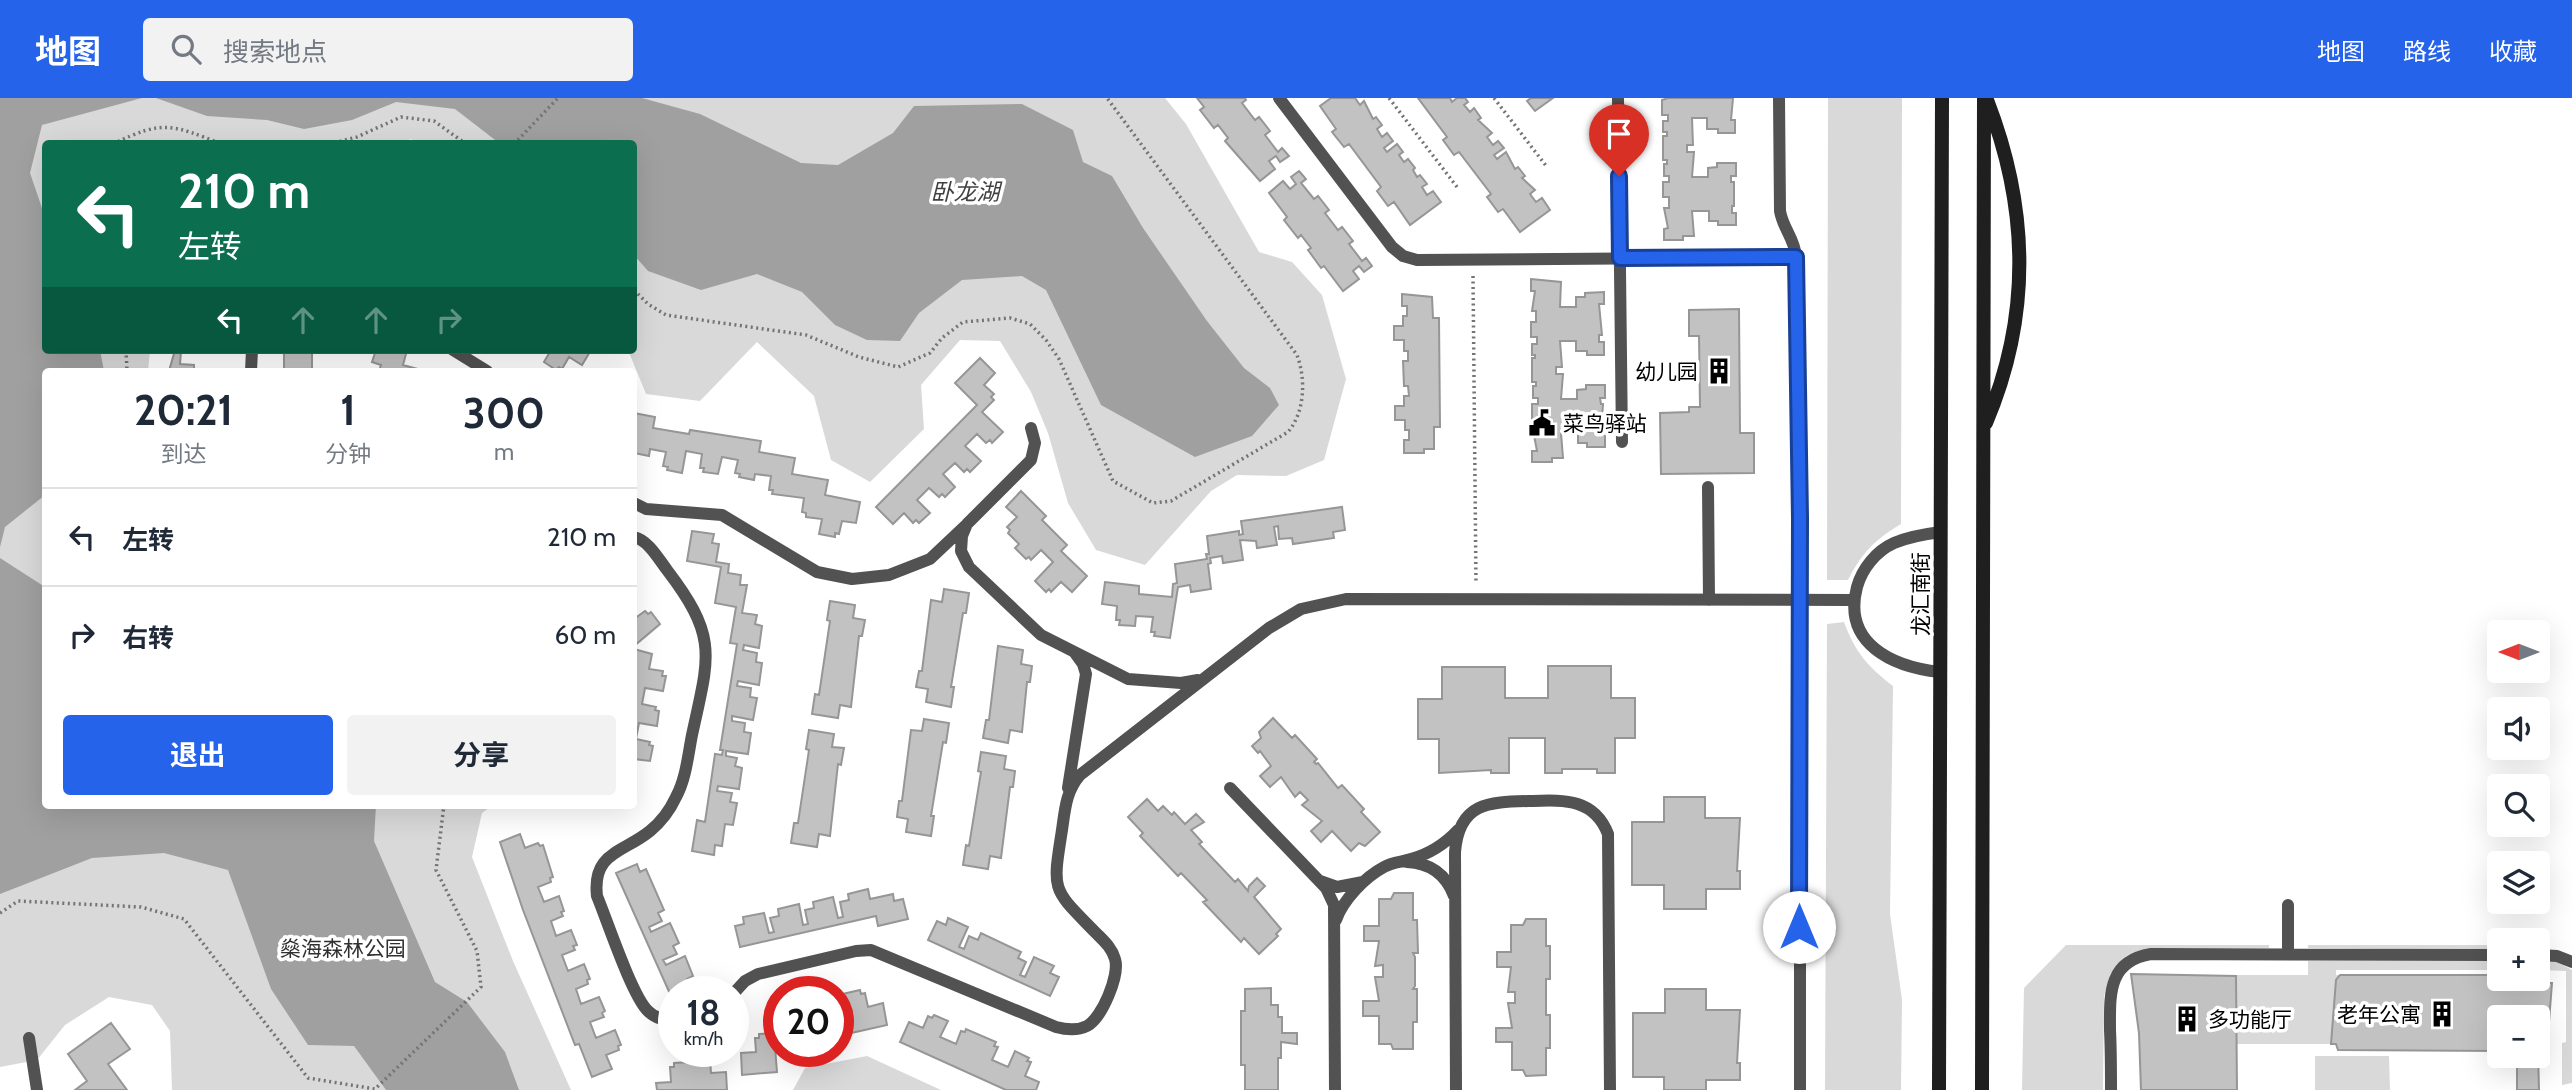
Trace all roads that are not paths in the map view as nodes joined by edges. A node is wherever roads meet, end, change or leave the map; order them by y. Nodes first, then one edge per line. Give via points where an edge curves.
1 (1279, 98) edge
2 (1618, 98) edge
3 (1779, 98) edge
4 (1942, 98) edge
5 (1985, 98) edge
6 (1796, 257) junction
7 (1620, 258) junction
8 (460, 354) edge
9 (483, 368) edge
10 (1031, 428) dead end
11 (1983, 431) junction
12 (1622, 442) dead end
13 (1708, 487) dead end
14 (637, 504) edge
15 (967, 524) junction
16 (1941, 532) junction
17 (637, 538) edge
18 (930, 559) junction
19 (970, 567) junction
20 (1709, 600) junction
21 (1799, 600) junction
22 (1853, 600) junction
23 (1074, 651) junction
24 (1940, 672) junction
25 (1202, 679) junction
26 (1230, 788) dead end
27 (1067, 799) junction
28 (1460, 827) junction
29 (1403, 861) junction
30 (1317, 879) junction
31 (1368, 880) junction
32 (1455, 900) junction
33 (2288, 905) dead end
34 (1335, 922) junction
35 (2288, 954) junction
36 (2487, 955) edge
37 (2550, 956) edge
38 (2572, 962) edge
39 (749, 979) edge
40 (658, 1017) edge
41 (29, 1038) dead end
42 (37, 1090) edge
43 (1335, 1090) edge
44 (1456, 1090) edge
45 (1610, 1090) edge
46 (1800, 1090) edge
47 (1939, 1090) edge
48 (1982, 1090) edge
49 (2111, 1090) edge

1 - 7 lane via 1398,253 1417,260
2 - 7 lane
3 - 6 lane via 1780,211
4 - 16 main road, 龙汇南街
5 - 11 main road
5 - 11 main road via 1999,130 2020,237 2019,297 2010,357
6 - 7 lane
6 - 21 lane
7 - 12 lane
8 - 9 lane
10 - 15 lane via 1035,443 1031,460
11 - 48 main road
13 - 20 lane
14 - 18 lane via 722,515 806,566 841,579 878,577
15 - 18 lane
15 - 19 lane via 961,551
16 - 22 lane via 1892,544 1872,558 1860,574
16 - 24 main road, 龙汇南街
17 - 40 lane via 650,548 695,610 706,640 706,674 677,796 649,832 606,859 596,886 639,1000
18 - 19 lane via 955,557
19 - 23 lane via 1036,630
20 - 21 lane
20 - 25 lane via 1346,599 1301,608
21 - 22 lane
21 - 46 lane
22 - 24 lane via 1857,627 1872,646 1891,661
23 - 25 lane via 1135,680 1181,684
23 - 27 lane via 1086,674
24 - 47 main road, 龙汇南街
25 - 27 lane via 1080,775
26 - 30 lane
27 - 39 lane via 1056,871 1058,892 1112,949 1117,969 1090,1025 1056,1027 871,950
28 - 29 lane via 1435,848
28 - 32 lane
28 - 45 lane via 1487,803 1569,800 1592,809 1604,824 1610,846
29 - 31 lane via 1385,866
29 - 32 lane via 1440,873
30 - 31 lane via 1337,887
30 - 34 lane via 1334,905
31 - 34 lane via 1344,902
32 - 44 lane
33 - 35 lane
34 - 43 lane
35 - 36 lane
35 - 49 lane via 2151,954 2125,964 2110,995
37 - 38 lane
41 - 42 lane

